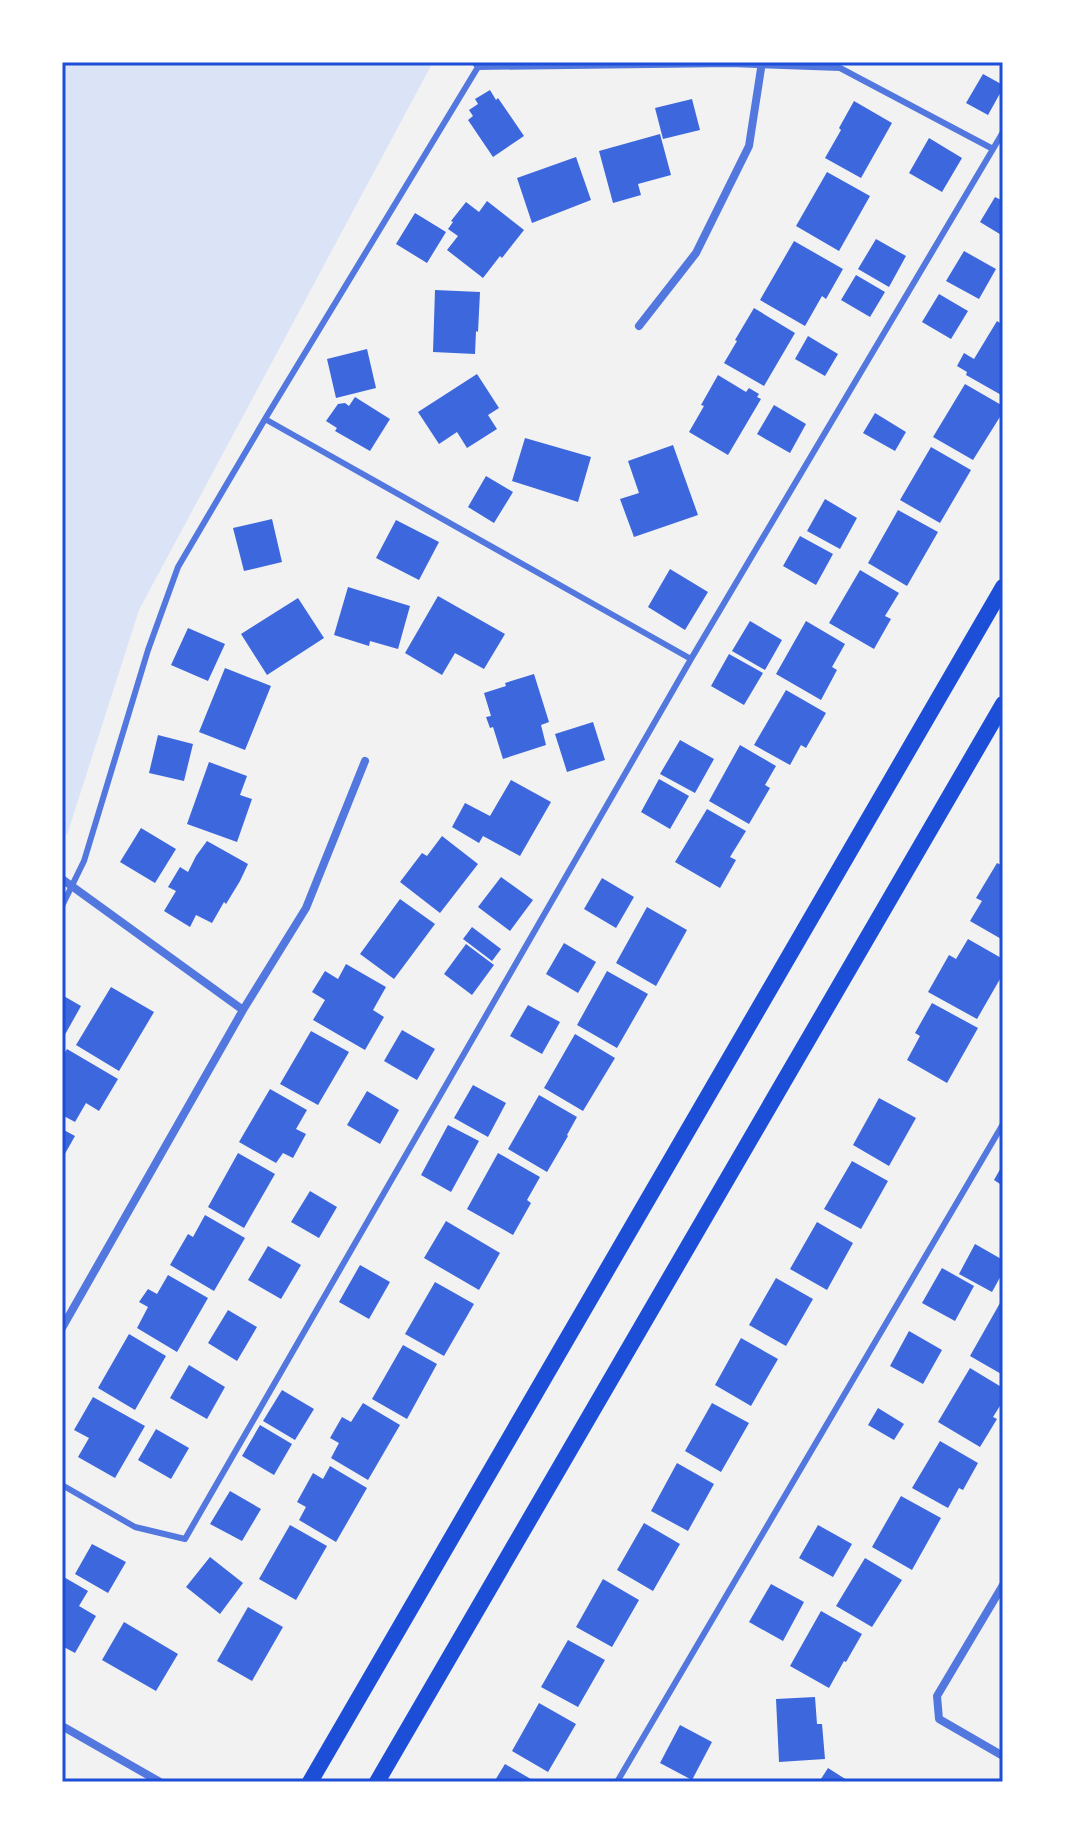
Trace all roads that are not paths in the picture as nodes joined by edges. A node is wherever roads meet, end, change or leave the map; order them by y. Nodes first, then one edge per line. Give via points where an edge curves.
1 (476, 64) edge
2 (762, 64) edge
3 (1003, 132) edge
4 (993, 149) junction
5 (639, 326) dead end
6 (265, 419) junction
7 (1003, 587) edge
8 (691, 659) junction
9 (1003, 704) edge
10 (365, 761) dead end
11 (62, 879) edge
12 (72, 887) junction
13 (62, 906) edge
14 (243, 1010) junction
15 (1003, 1124) edge
16 (62, 1328) edge
17 (62, 1485) edge
18 (1003, 1585) edge
19 (62, 1726) edge
20 (1003, 1756) edge
21 (160, 1782) edge
22 (310, 1782) edge
23 (377, 1782) edge
24 (617, 1782) edge

1 - 2 lane
1 - 6 lane
2 - 4 lane via 840,68
2 - 5 street via 749,146 696,253
3 - 4 lane
4 - 8 lane
6 - 8 lane
6 - 12 lane via 178,567
7 - 22 main road
8 - 17 lane via 185,1539 135,1527
9 - 23 main road
10 - 14 street via 306,908
11 - 12 street
12 - 13 lane
12 - 14 street
14 - 16 street
15 - 24 lane
18 - 20 street via 937,1696 939,1719
19 - 21 street

